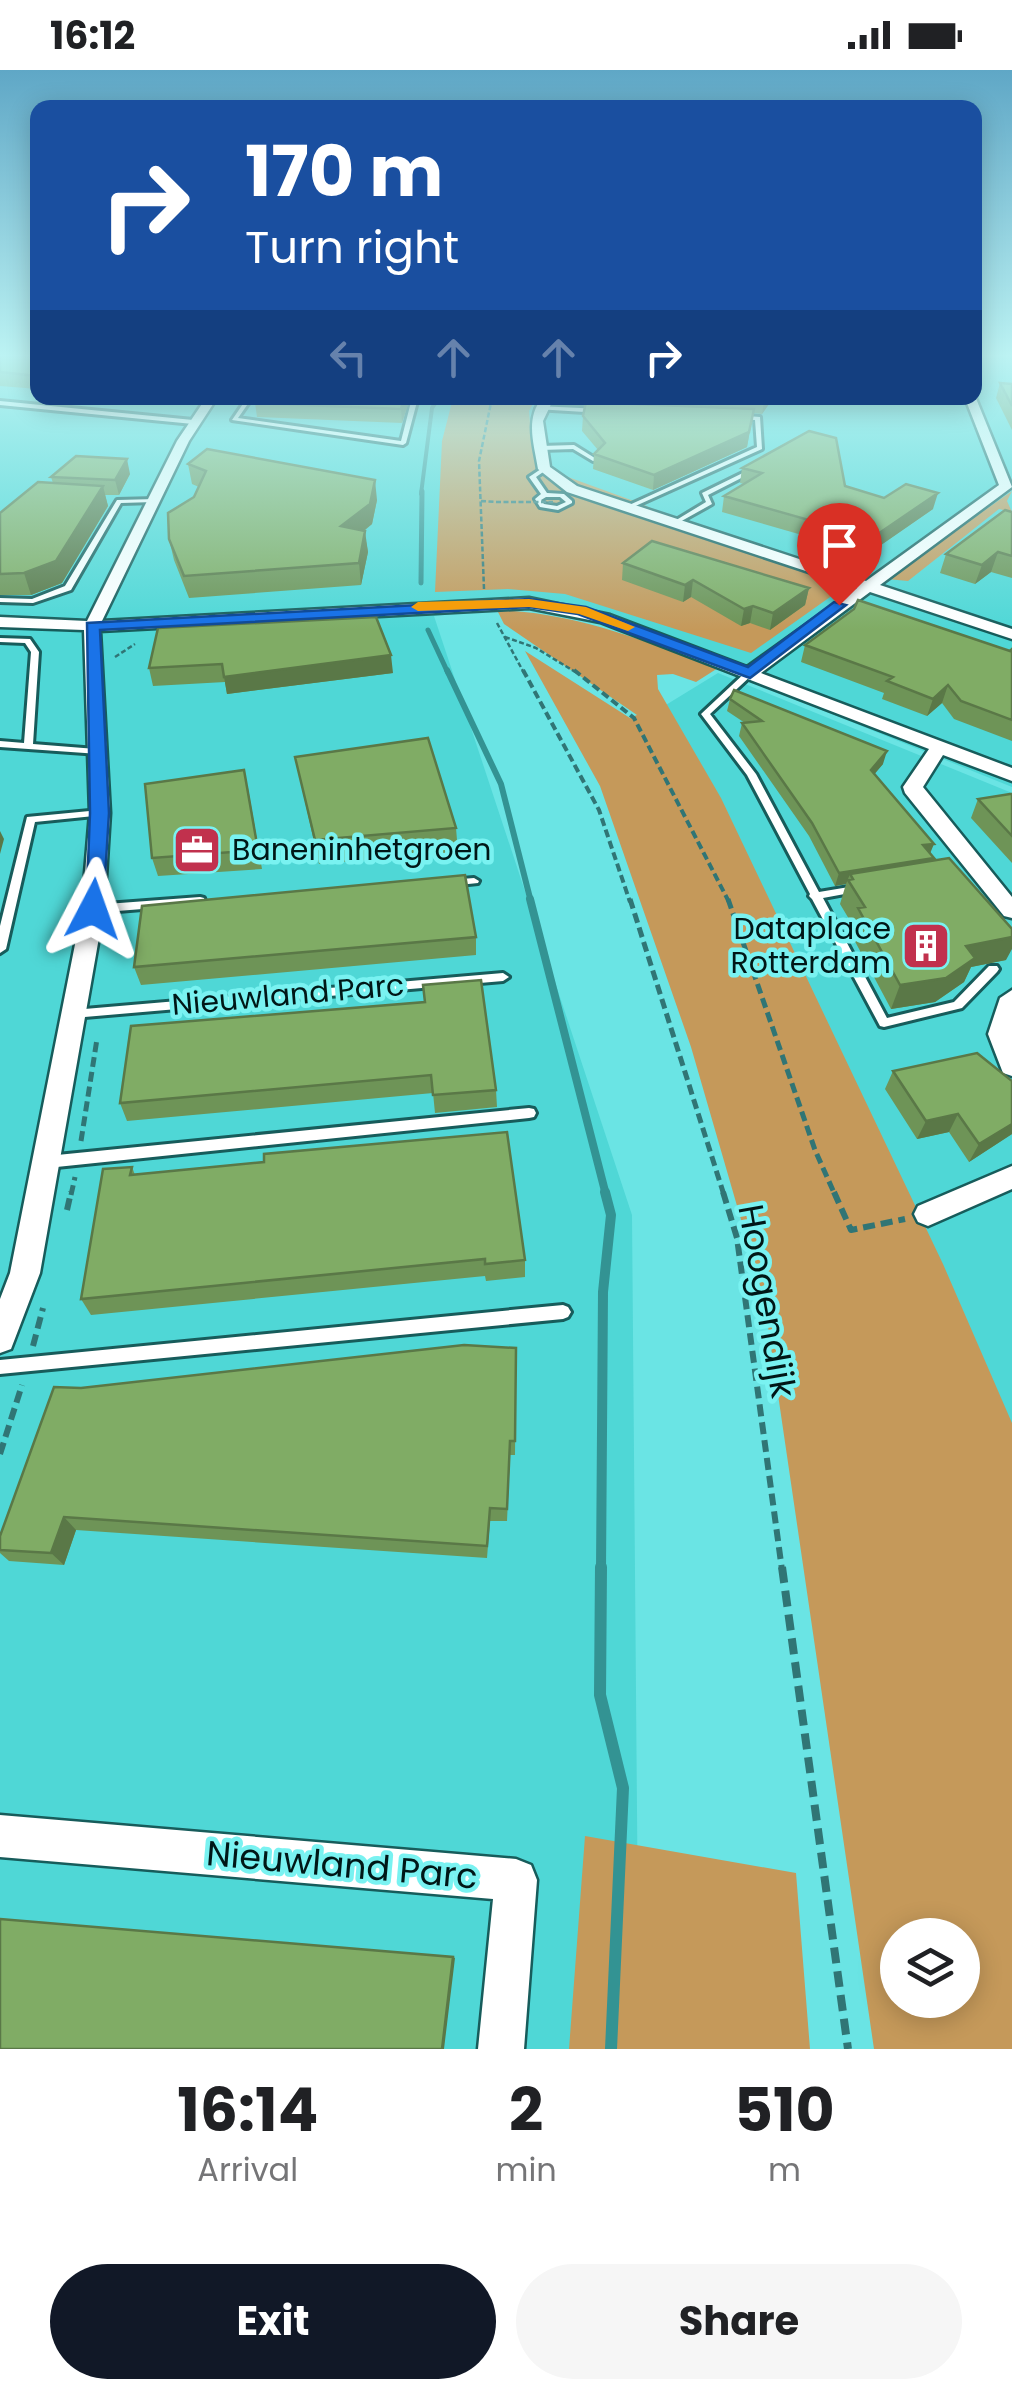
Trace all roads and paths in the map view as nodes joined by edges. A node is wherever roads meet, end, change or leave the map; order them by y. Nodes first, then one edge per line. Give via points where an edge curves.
1 (181, 445) edge
2 (482, 445) edge
3 (760, 445) edge
4 (990, 445) edge
5 (541, 448) joint
6 (595, 460) edge
7 (768, 462) edge
8 (544, 469) junction
9 (585, 493) junction
10 (545, 495) junction
11 (567, 498) junction
12 (99, 500) edge
13 (154, 500) junction
14 (118, 501) junction
15 (481, 502) junction
16 (553, 502) dead end
17 (628, 507) junction
18 (676, 522) junction
19 (866, 586) junction
20 (470, 592) dead end
21 (490, 596) junction
22 (0, 600) edge
23 (0, 622) edge
24 (92, 626) junction
25 (1012, 634) edge
26 (505, 637) junction
27 (0, 640) edge
28 (750, 673) junction
29 (0, 744) edge
30 (28, 748) junction
31 (938, 749) junction
32 (96, 752) junction
33 (1012, 775) edge
34 (100, 813) junction
35 (474, 881) dead end
36 (435, 884) edge
37 (869, 887) edge
38 (1004, 890) edge
39 (814, 896) junction
40 (218, 900) edge
41 (93, 909) junction
42 (1012, 910) edge
43 (0, 948) edge
44 (993, 969) edge
45 (503, 977) dead end
46 (1012, 998) edge
47 (74, 1014) junction
48 (1012, 1066) edge
49 (528, 1113) dead end
50 (46, 1162) junction
51 (1012, 1177) edge
52 (928, 1214) joint
53 (12, 1274) edge
54 (563, 1312) dead end
55 (0, 1339) edge
56 (0, 1367) edge
57 (0, 1836) edge
58 (501, 2049) edge
59 (848, 2049) edge

1 - 13 street
2 - 15 path, Hoogendijk
3 - 17 lane
4 - 19 street via 1006,486
5 - 6 lane via 574,447
5 - 8 street
7 - 18 lane via 704,494 710,503
8 - 9 street
8 - 10 lane via 532,476
9 - 11 lane
9 - 17 street
10 - 11 lane
10 - 11 lane via 537,502 547,507 567,505
12 - 14 lane
13 - 14 lane
13 - 24 street
14 - 22 lane via 68,588 33,601
15 - 16 path, bridge
15 - 21 path, Hoogendijk via 477,543
17 - 18 street
18 - 19 street
19 - 25 street
19 - 28 street
20 - 21 path
21 - 24 street
21 - 26 path, Hoogendijk
21 - 28 street via 581,610
23 - 24 street
24 - 32 street
26 - 52 path via 617,700 634,718 728,898 850,1230
26 - 59 path, Hoogendijk via 599,810 737,1238
27 - 30 lane via 26,642 35,652
28 - 31 street
28 - 39 lane via 705,714 752,774
29 - 30 lane
30 - 32 lane
31 - 33 street
31 - 38 street via 915,793 969,870
32 - 34 street
34 - 41 street
34 - 43 lane via 31,819
35 - 36 lane
37 - 39 lane
38 - 42 street
39 - 44 lane via 884,1023 958,1005
40 - 41 lane
41 - 47 street
45 - 47 lane, Nieuwland Parc
46 - 48 street via 1000,1034
47 - 50 street
49 - 50 lane
50 - 53 street
51 - 52 street
53 - 55 street
54 - 56 lane
57 - 58 street, Nieuwland Parc via 516,1880

